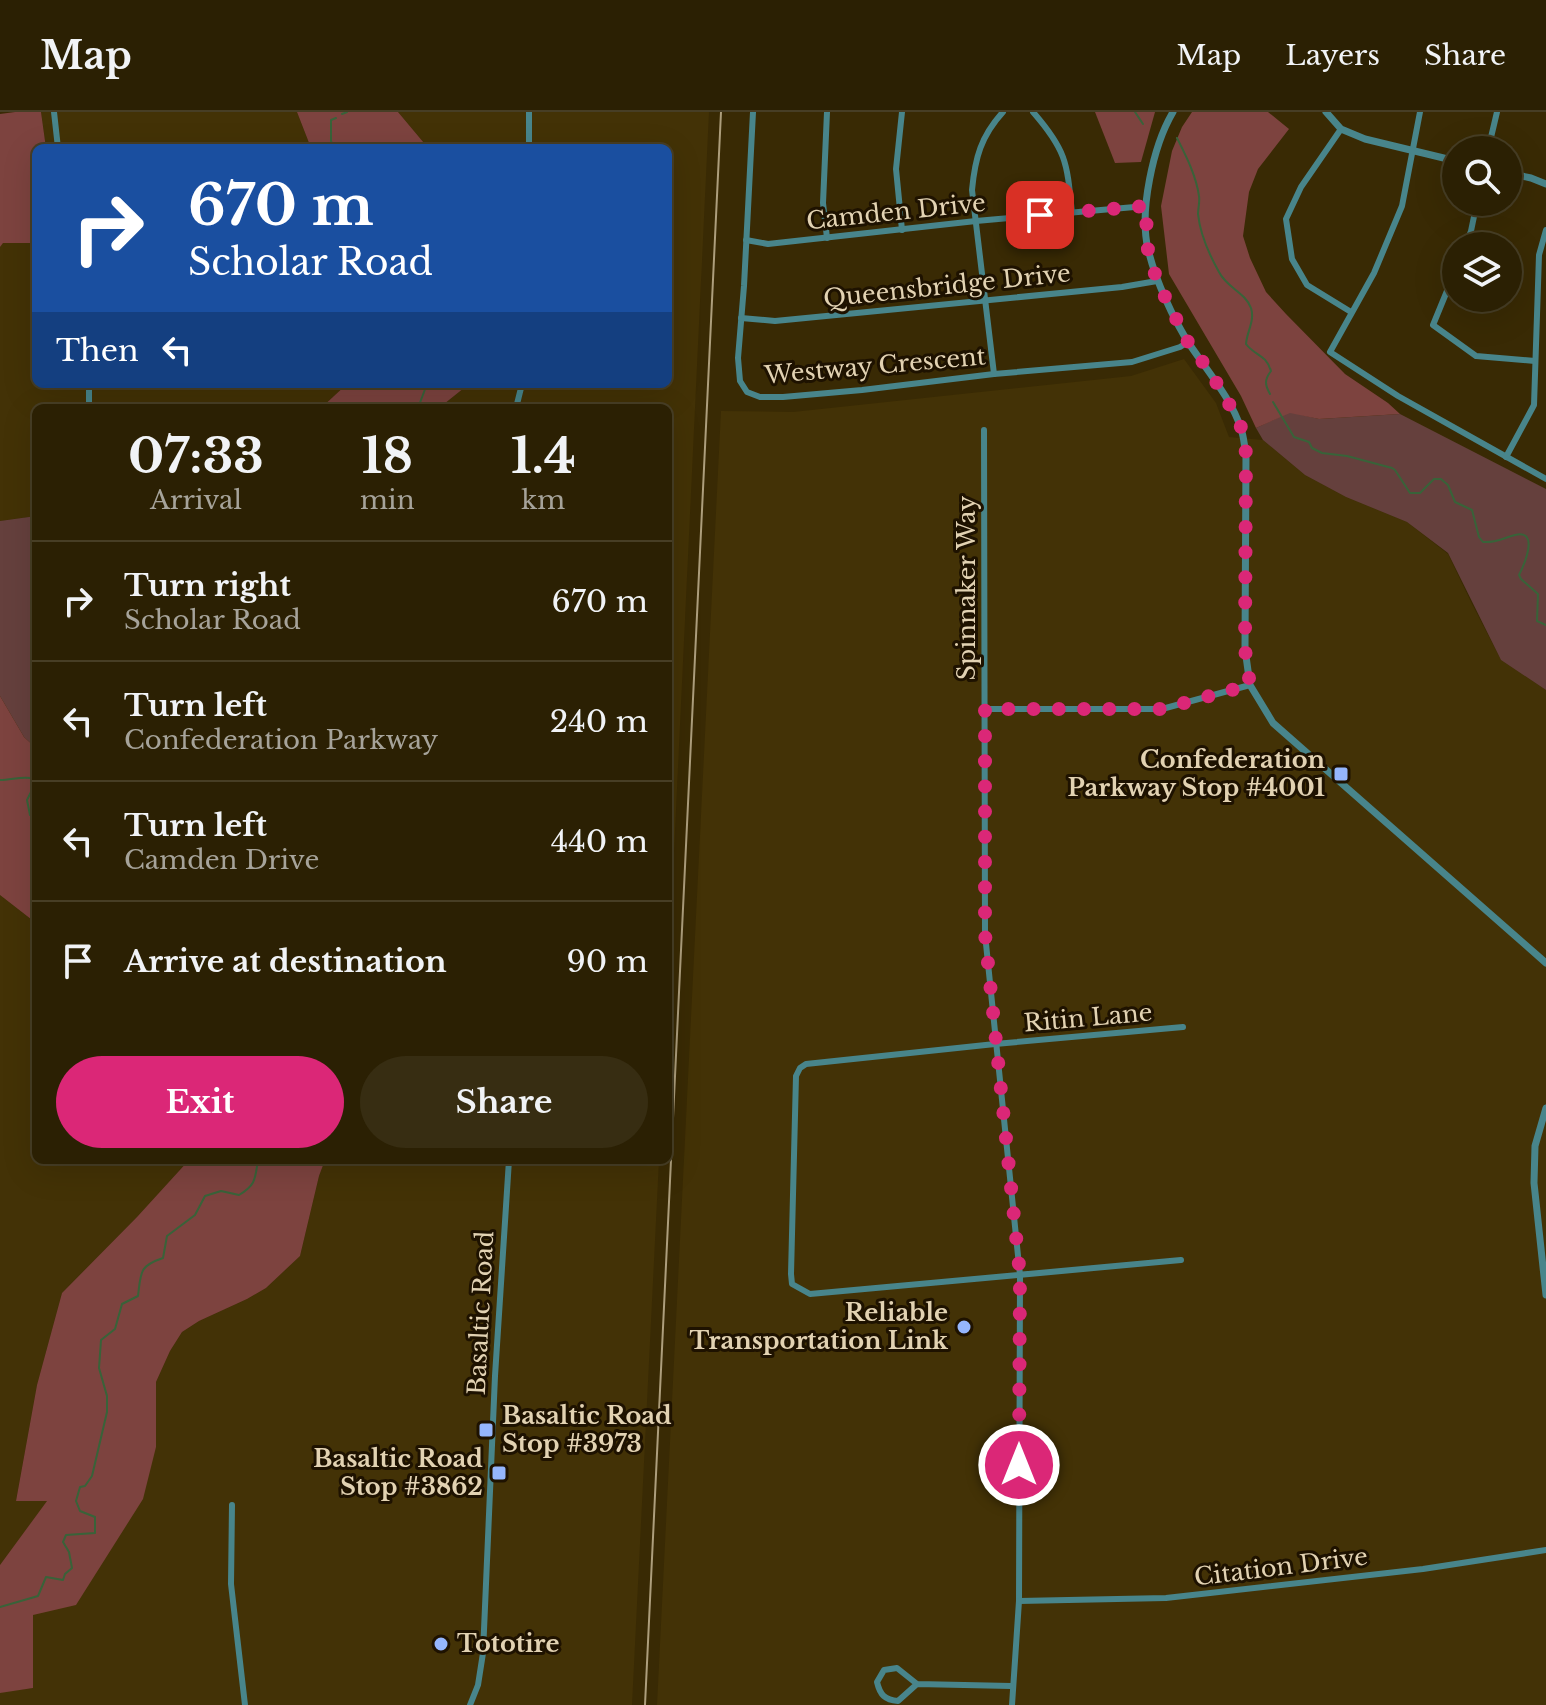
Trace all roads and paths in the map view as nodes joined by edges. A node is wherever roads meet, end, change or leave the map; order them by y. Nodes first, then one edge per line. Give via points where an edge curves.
1 (54, 112) edge
2 (529, 112) edge
3 (753, 112) edge
4 (827, 112) edge
5 (902, 112) edge
6 (1003, 112) edge
7 (1033, 112) edge
8 (1173, 112) edge
9 (1326, 112) edge
10 (1420, 112) edge
11 (1497, 112) edge
12 (1341, 129) junction
13 (1491, 136) edge
14 (58, 144) edge
15 (529, 144) edge
16 (1412, 150) junction
17 (1442, 158) edge
18 (1522, 176) edge
19 (1531, 178) junction
20 (1546, 178) edge
21 (1546, 184) edge
22 (1146, 206) junction
23 (1072, 213) junction
24 (976, 221) junction
25 (902, 230) junction
26 (1546, 230) edge
27 (827, 238) junction
28 (746, 240) junction
29 (1157, 281) junction
30 (986, 300) junction
31 (1442, 303) edge
32 (1351, 312) junction
33 (741, 318) junction
34 (1188, 342) junction
35 (1535, 361) junction
36 (994, 374) junction
37 (984, 430) dead end
38 (1506, 457) junction
39 (1546, 479) edge
40 (1250, 685) junction
41 (985, 709) junction
42 (1546, 963) edge
43 (1183, 1027) dead end
44 (995, 1044) junction
45 (1546, 1108) edge
46 (509, 1164) edge
47 (1181, 1260) dead end
48 (1020, 1275) junction
49 (1546, 1295) edge
50 (232, 1505) dead end
51 (1546, 1550) edge
52 (1019, 1601) junction
53 (917, 1684) junction
54 (1011, 1686) junction
55 (245, 1705) edge
56 (470, 1705) edge
57 (1012, 1705) edge

1 - 14 street
2 - 15 street
3 - 28 street, Westway Crescent
4 - 27 street
5 - 25 street via 896,169
6 - 24 street via 975,164
7 - 23 street via 1063,155
8 - 22 street via 1152,166
9 - 12 street
10 - 16 street
11 - 13 street
12 - 16 street
12 - 32 street via 1286,219 1292,259 1307,285
16 - 17 street
16 - 32 street via 1402,206
18 - 19 street
19 - 20 street
19 - 21 street
22 - 23 street, Camden Drive
22 - 29 street via 1147,246
23 - 24 street, Camden Drive
24 - 25 street, Camden Drive
24 - 30 street
25 - 27 street, Camden Drive
26 - 35 street via 1539,255
27 - 28 street, Camden Drive via 768,244
28 - 33 street, Westway Crescent
29 - 30 street, Queensbridge Drive
29 - 34 street
30 - 33 street, Queensbridge Drive via 775,321
30 - 36 street
31 - 35 street via 1433,325 1476,356
32 - 38 street via 1330,352
33 - 36 street, Westway Crescent via 740,381 747,392 760,397
34 - 36 street, Westway Crescent via 1132,362
34 - 40 street via 1243,435
35 - 38 street via 1534,405
37 - 41 street, Spinnaker Way
38 - 39 street
40 - 41 street via 1162,709
40 - 42 street via 1273,723
41 - 44 street, Spinnaker Way via 985,934
43 - 44 street, Ritin Lane
44 - 48 street, Spinnaker Way
44 - 48 street, Ritin Lane via 816,1062 800,1068 792,1284 810,1294
45 - 49 street via 1535,1146 1534,1183
46 - 56 street, Basaltic Road via 483,1653
47 - 48 street
48 - 52 street, Spinnaker Way
50 - 55 street via 230,1570
51 - 52 street, Citation Drive via 1166,1598
52 - 54 street, Spinnaker Way
53 - 53 street via 897,1668 884,1670 877,1682 879,1693 898,1701
53 - 54 street
54 - 57 street, Spinnaker Way

